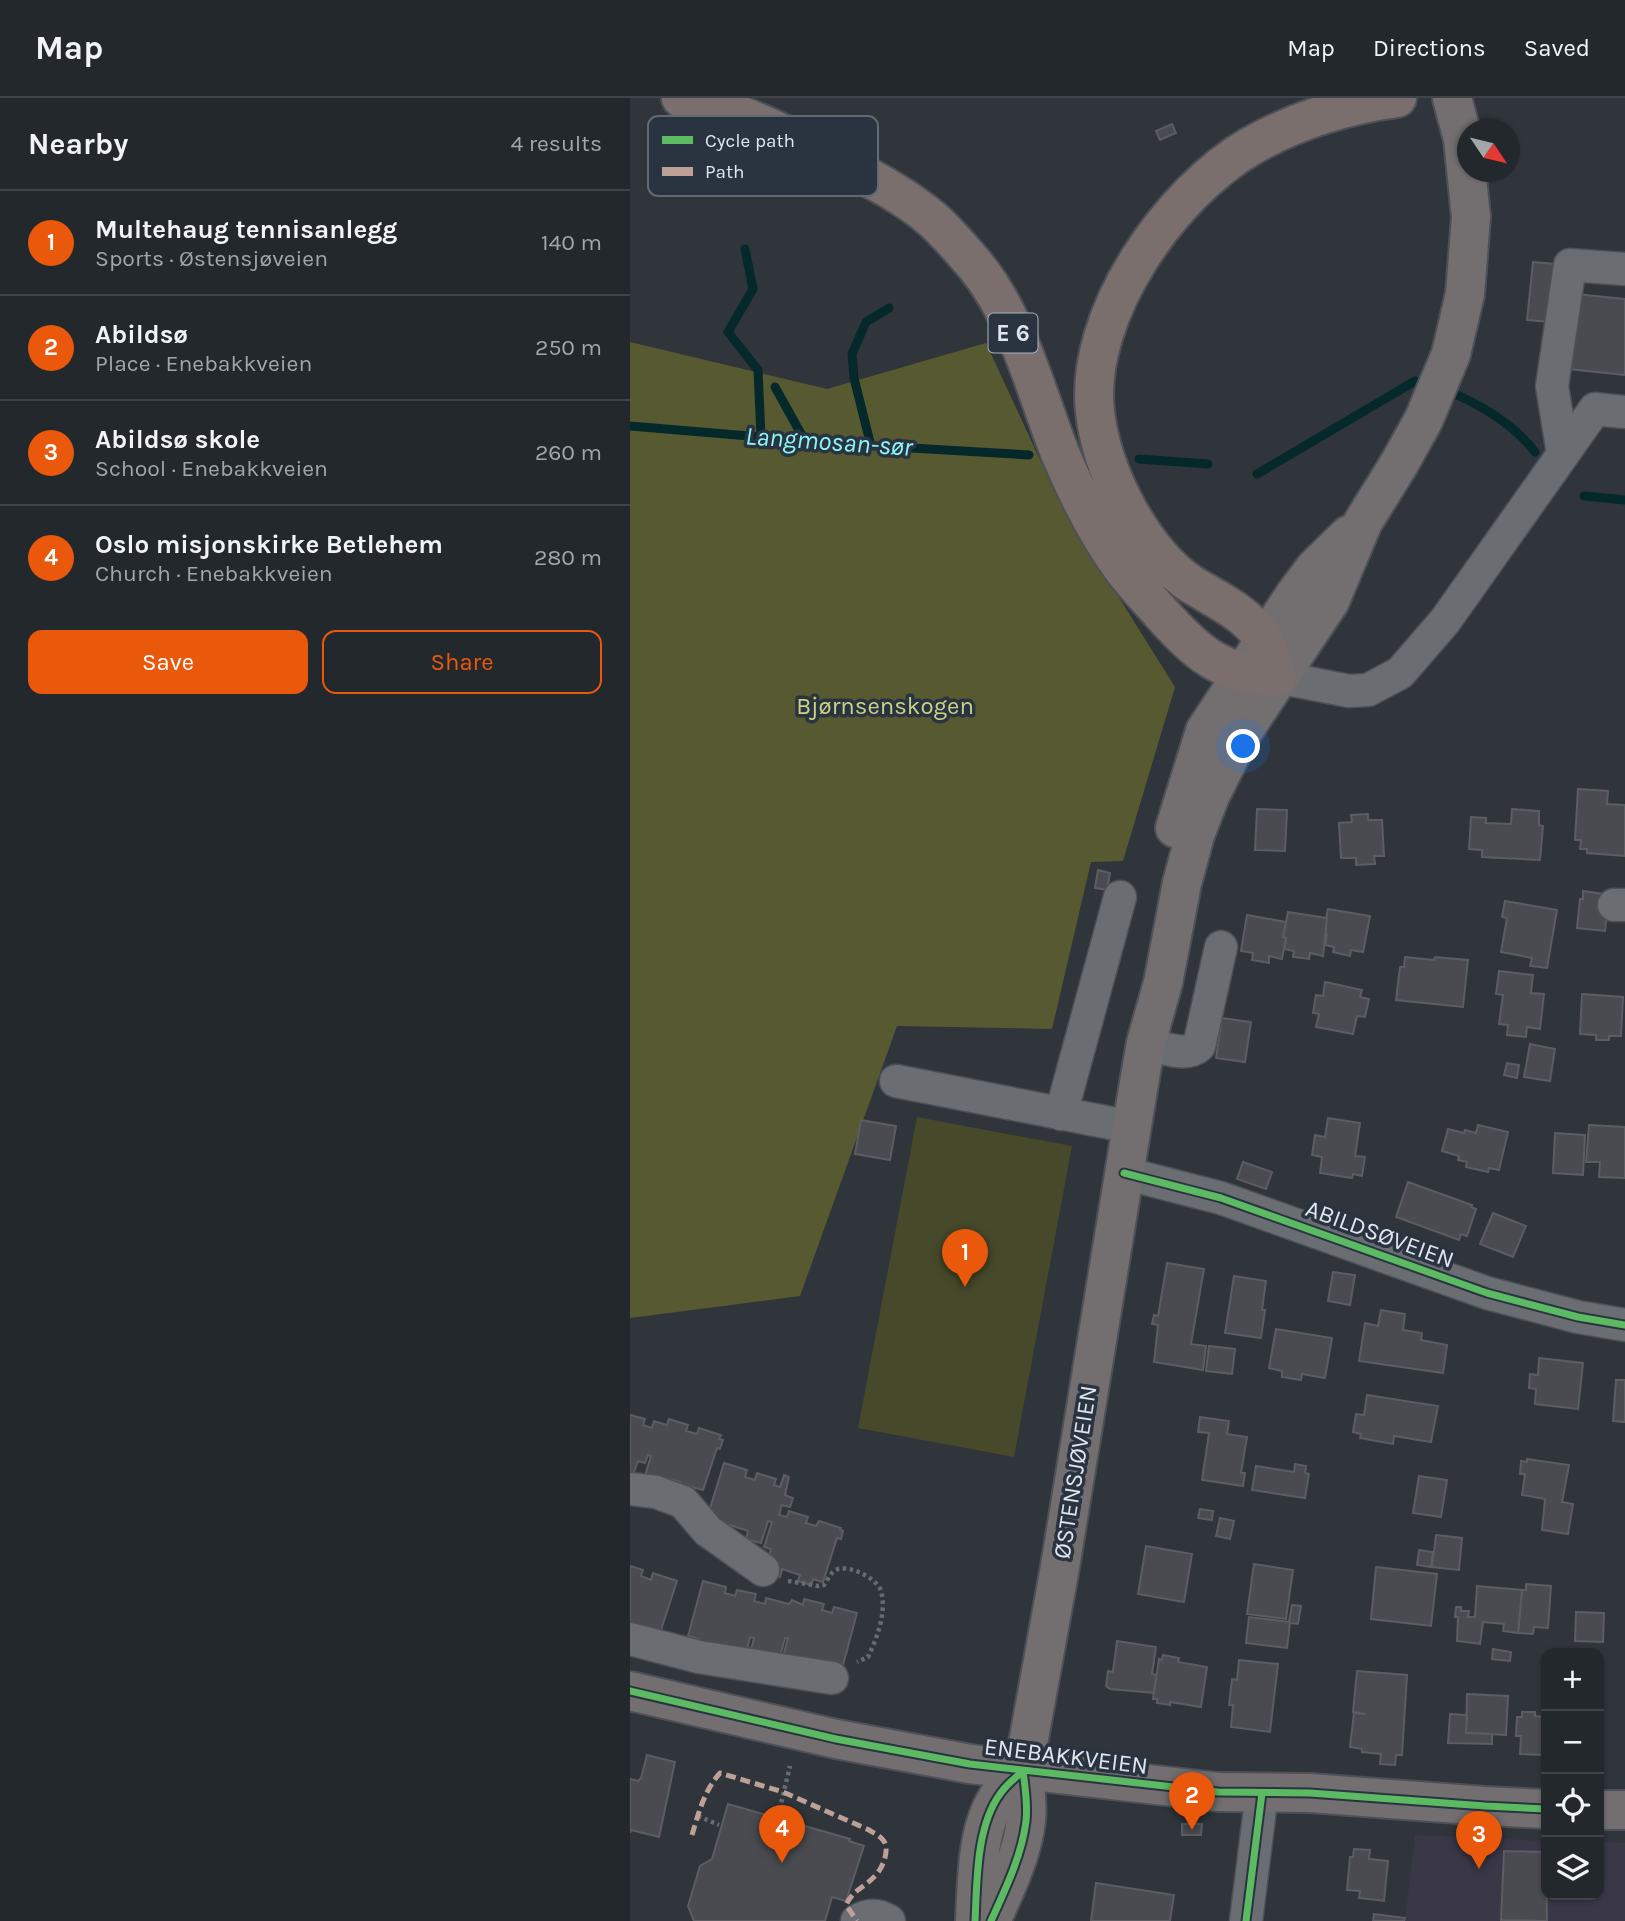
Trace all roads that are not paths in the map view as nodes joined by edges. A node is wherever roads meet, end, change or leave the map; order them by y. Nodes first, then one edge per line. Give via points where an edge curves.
1 (681, 98) edge
2 (1396, 98) edge
3 (1451, 98) edge
4 (746, 116) edge
5 (878, 183) edge
6 (1625, 269) edge
7 (1625, 412) edge
8 (1563, 454) junction
9 (1363, 522) junction
10 (1263, 640) junction
11 (1260, 675) junction
12 (1120, 897) dead end
13 (1221, 947) dead end
14 (1146, 1043) junction
15 (895, 1081) dead end
16 (1061, 1114) junction
17 (1131, 1127) junction
18 (1124, 1173) junction
19 (1625, 1325) edge
20 (630, 1489) edge
21 (763, 1570) road end
22 (630, 1639) edge
23 (840, 1673) road end
24 (630, 1691) edge
25 (1023, 1771) junction
26 (1262, 1793) junction
27 (1541, 1809) edge
28 (1604, 1810) edge
29 (1625, 1810) edge
30 (857, 1921) edge
31 (889, 1921) edge
32 (975, 1921) edge
33 (991, 1921) edge
34 (1246, 1921) edge

1 - 4 highway, E 6
2 - 10 highway via 1311,119 1253,145 1193,191 1160,228 1130,274 1101,344 1096,420 1108,467 1130,513 1172,568 1249,622
3 - 9 main road via 1463,139 1470,191 1469,266 1461,320 1424,419
5 - 11 highway, E 6 via 933,220 976,267 996,297 1033,377 1060,453 1120,565 1201,653 1234,671
6 - 8 street via 1570,265 1552,386
7 - 8 street via 1595,409
8 - 11 street via 1445,621 1400,673 1368,690 1349,691
9 - 10 main road via 1315,568
9 - 11 main road, ØSTENSJØVEIEN via 1329,601
10 - 11 highway
11 - 14 main road, ØSTENSJØVEIEN via 1205,731 1185,789 1142,982
12 - 16 street
13 - 14 street via 1199,1046 1181,1051
14 - 17 main road, ØSTENSJØVEIEN
15 - 16 street
16 - 17 street
17 - 18 main road, ØSTENSJØVEIEN
18 - 19 street, ABILDSØVEIEN via 1233,1202 1487,1293
18 - 25 main road, ØSTENSJØVEIEN
20 - 21 street via 683,1502 708,1531
22 - 23 street via 699,1657
24 - 25 main road, ENEBAKKVEIEN via 849,1741
25 - 26 main road, ENEBAKKVEIEN
25 - 32 main road via 1000,1793 990,1811 977,1872
25 - 33 main road, ØSTENSJØVEIEN via 1026,1822
26 - 27 main road, ENEBAKKVEIEN
26 - 34 street
28 - 29 main road
30 - 31 street via 873,1915

